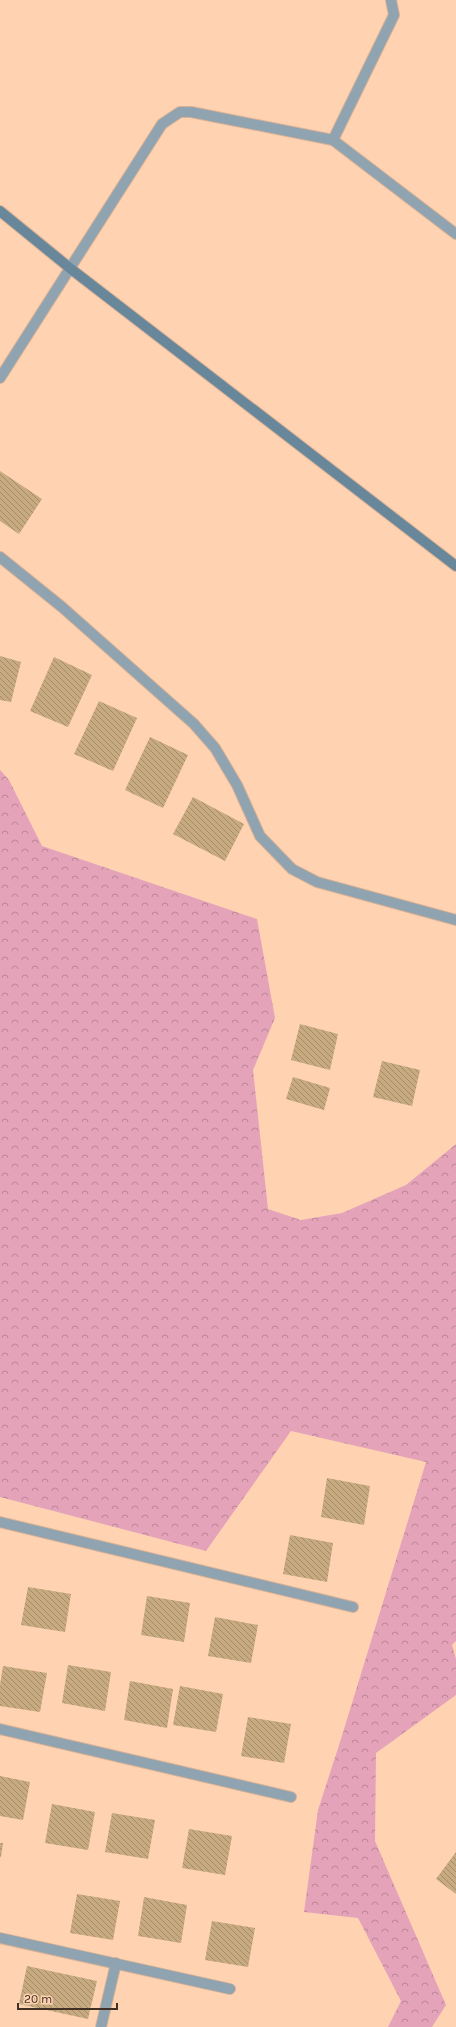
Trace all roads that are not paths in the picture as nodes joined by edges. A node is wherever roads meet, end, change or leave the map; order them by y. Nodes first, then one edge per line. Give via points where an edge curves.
1 (391, 0) edge
2 (333, 140) junction
3 (0, 212) edge
4 (456, 234) edge
5 (71, 269) junction
6 (0, 378) edge
7 (0, 557) edge
8 (456, 566) edge
9 (456, 920) edge
10 (0, 1522) edge
11 (353, 1607) dead end
12 (0, 1729) edge
13 (291, 1797) dead end
14 (0, 1938) edge
15 (116, 1963) junction
16 (230, 1989) dead end
17 (101, 2027) edge

1 - 2 street via 394,15
2 - 4 street
2 - 5 street via 180,112 162,124
3 - 5 street
5 - 6 street
5 - 8 street
7 - 9 street via 62,607 194,724 215,748 234,779 260,836 292,869 317,882
10 - 11 street
12 - 13 street
14 - 15 street
15 - 16 street
15 - 17 street

